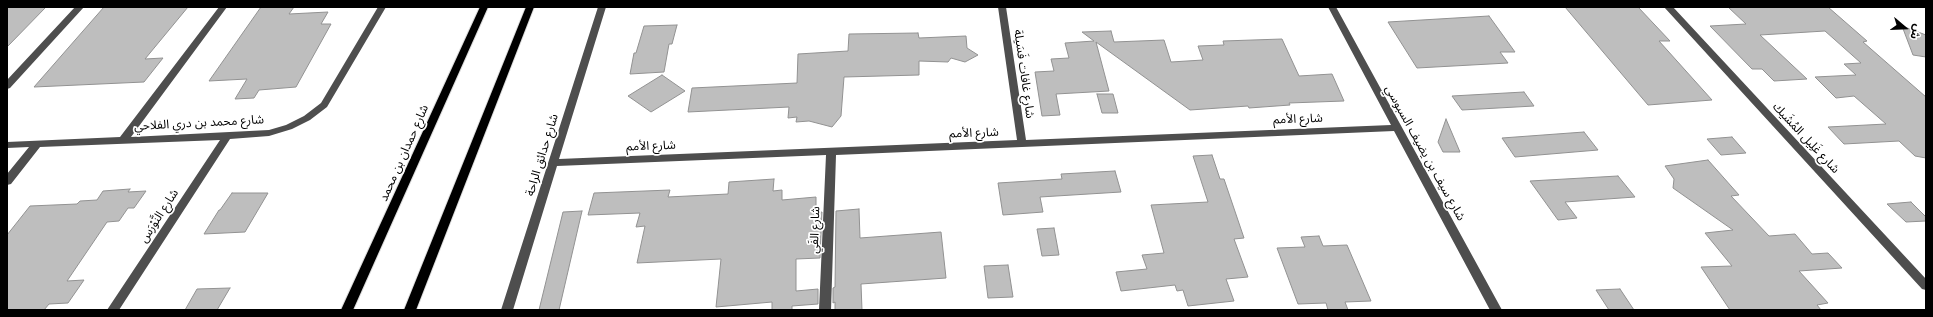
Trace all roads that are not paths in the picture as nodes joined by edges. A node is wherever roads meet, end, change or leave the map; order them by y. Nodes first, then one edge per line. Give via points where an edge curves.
1 (80, 7) edge
2 (223, 7) edge
3 (382, 7) edge
4 (484, 7) edge
5 (530, 7) edge
6 (602, 7) edge
7 (1002, 7) edge
8 (1332, 7) edge
9 (1668, 7) edge
10 (7, 86) edge
11 (1396, 128) junction
12 (227, 136) junction
13 (123, 140) junction
14 (38, 144) junction
15 (1022, 144) junction
16 (7, 145) edge
17 (831, 151) junction
18 (554, 163) junction
19 (7, 181) edge
20 (1926, 286) edge
21 (114, 310) edge
22 (347, 310) edge
23 (410, 310) edge
24 (507, 310) edge
25 (825, 310) edge
26 (1496, 310) edge

1 - 10 street
2 - 13 street, شارع محمد بن دري الفلاحي
3 - 12 street, شارع محمد بن دري الفلاحي via 330,97 315,113 279,130
4 - 22 main road, شارع حمدان بن محمد
5 - 23 main road
6 - 18 street, شارع حدائق الراحة
7 - 15 street, شارع غافات فَسَيلة
8 - 11 street, شارع سيف بن يضيف السبوسي
9 - 20 street, شارع غَلِيل المُشَيك
11 - 15 street, شارع الأمم
11 - 26 street, شارع سيف بن يضيف السبوسي
12 - 13 street, شارع محمد بن دري الفلاحي
12 - 21 street, شارع النَّوْرَس
13 - 14 street, شارع محمد بن دري الفلاحي
14 - 16 street, شارع محمد بن دري الفلاحي
14 - 19 street
15 - 17 street, شارع الأمم
17 - 18 street, شارع الأمم
17 - 25 street, شارع الفَي
18 - 24 street, شارع حدائق الراحة

